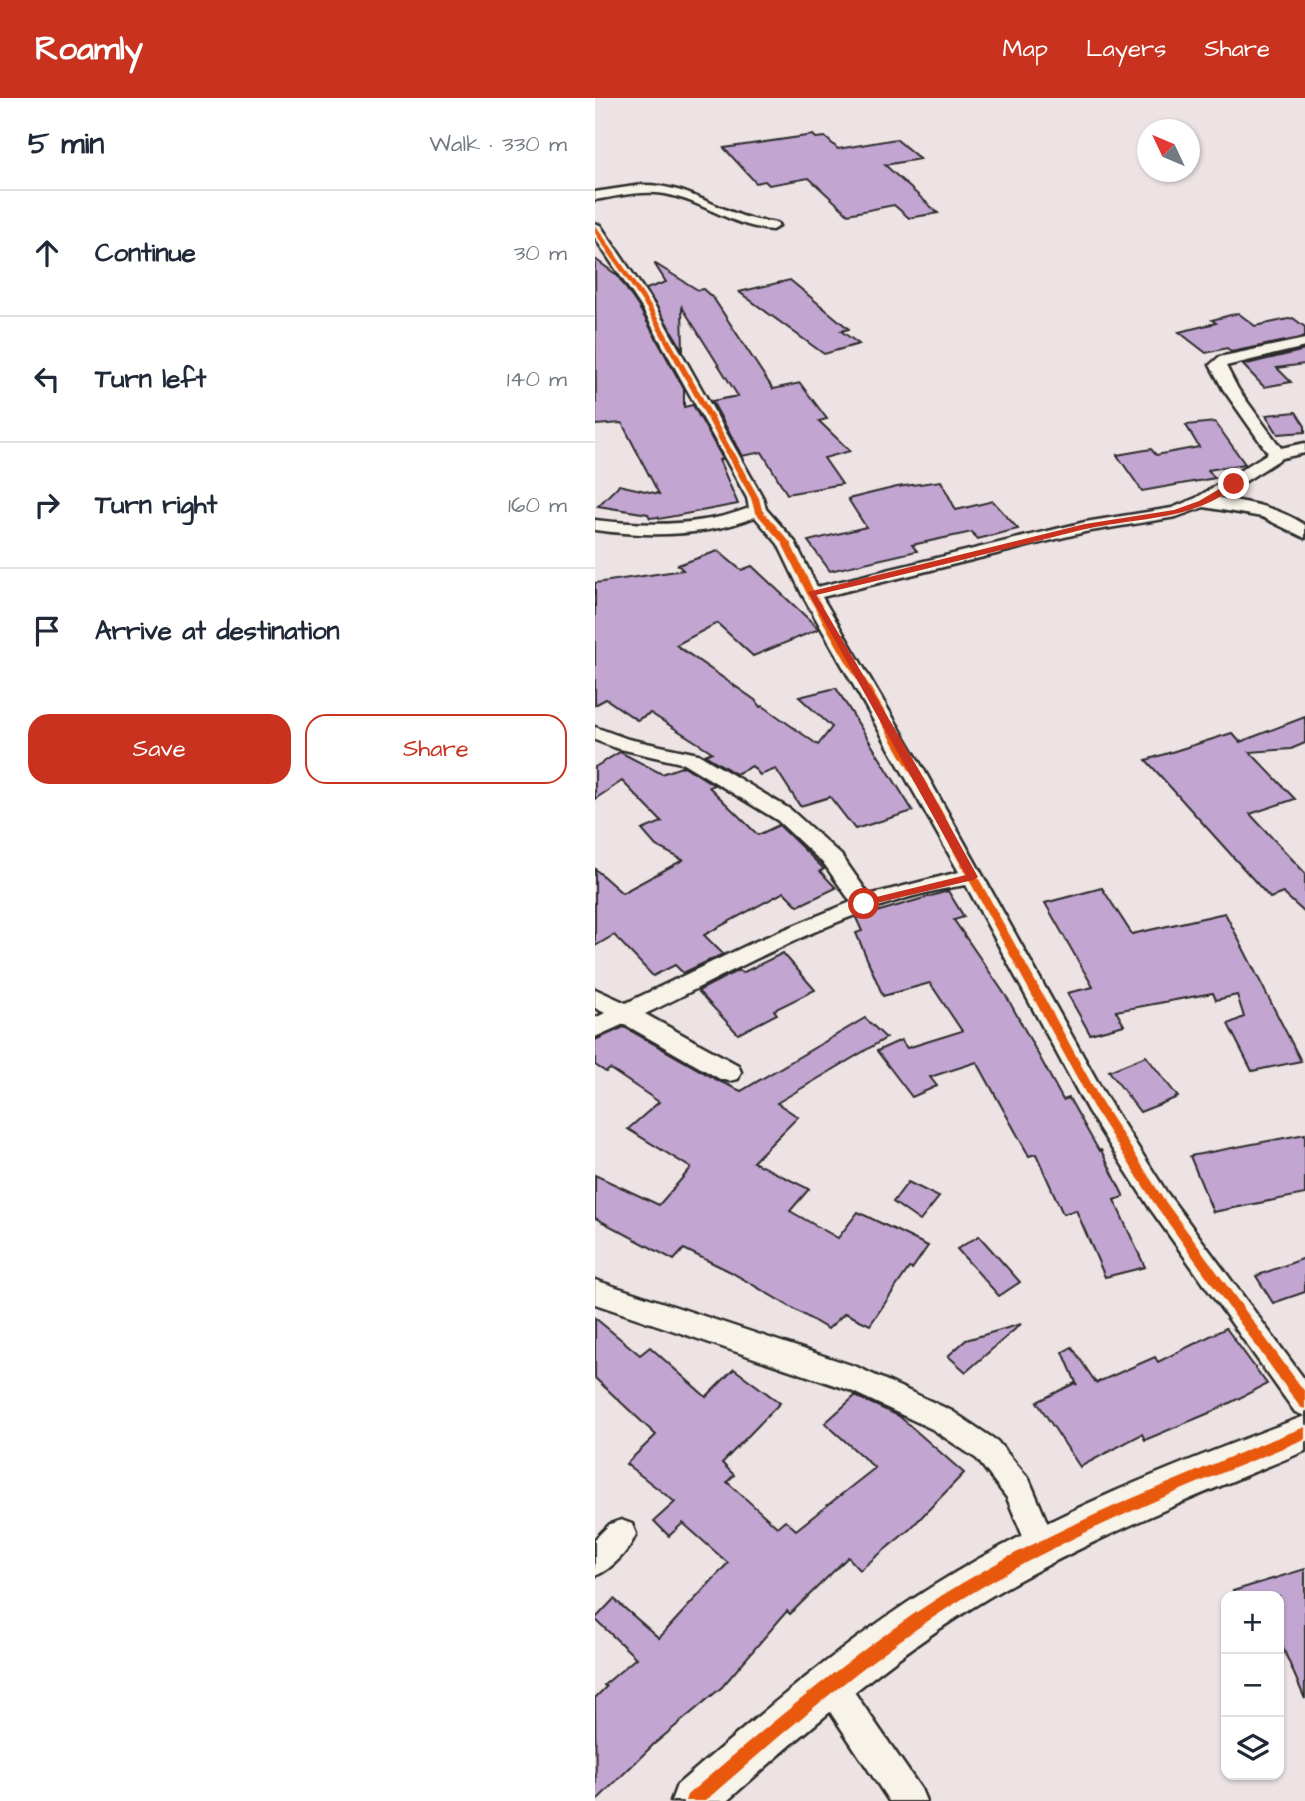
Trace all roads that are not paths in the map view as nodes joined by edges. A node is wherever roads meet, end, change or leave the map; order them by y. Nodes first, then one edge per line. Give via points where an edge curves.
1 (595, 196) edge
2 (772, 226) dead end
3 (595, 228) edge
4 (1305, 344) edge
5 (1305, 448) edge
6 (1277, 454) junction
7 (1202, 502) junction
8 (751, 514) junction
9 (595, 525) edge
10 (1305, 533) edge
11 (811, 594) junction
12 (595, 733) edge
13 (973, 877) junction
14 (864, 904) junction
15 (595, 997) edge
16 (626, 1013) junction
17 (595, 1028) edge
18 (729, 1072) dead end
19 (595, 1292) edge
20 (1305, 1403) edge
21 (1305, 1433) edge
22 (621, 1534) dead end
23 (1043, 1548) junction
24 (595, 1561) edge
25 (830, 1684) junction
26 (693, 1801) edge
27 (909, 1801) edge

1 - 2 street via 647,188 673,191 736,220
3 - 8 street via 649,308 755,498
4 - 6 street via 1223,360 1218,365
5 - 6 street
6 - 7 street
7 - 10 street via 1269,510
7 - 11 street via 1176,512 1085,527
8 - 9 street via 648,528
8 - 11 street via 775,528 786,542
11 - 13 street
12 - 14 street via 691,759 784,814 832,860
13 - 14 street
13 - 20 street via 1097,1104 1158,1200
14 - 16 street via 745,954
15 - 16 street
16 - 17 street
16 - 18 street
19 - 23 street via 857,1380 942,1420 987,1450 1018,1489
21 - 23 street
22 - 24 street
23 - 25 street via 949,1600
25 - 26 street
25 - 27 street

